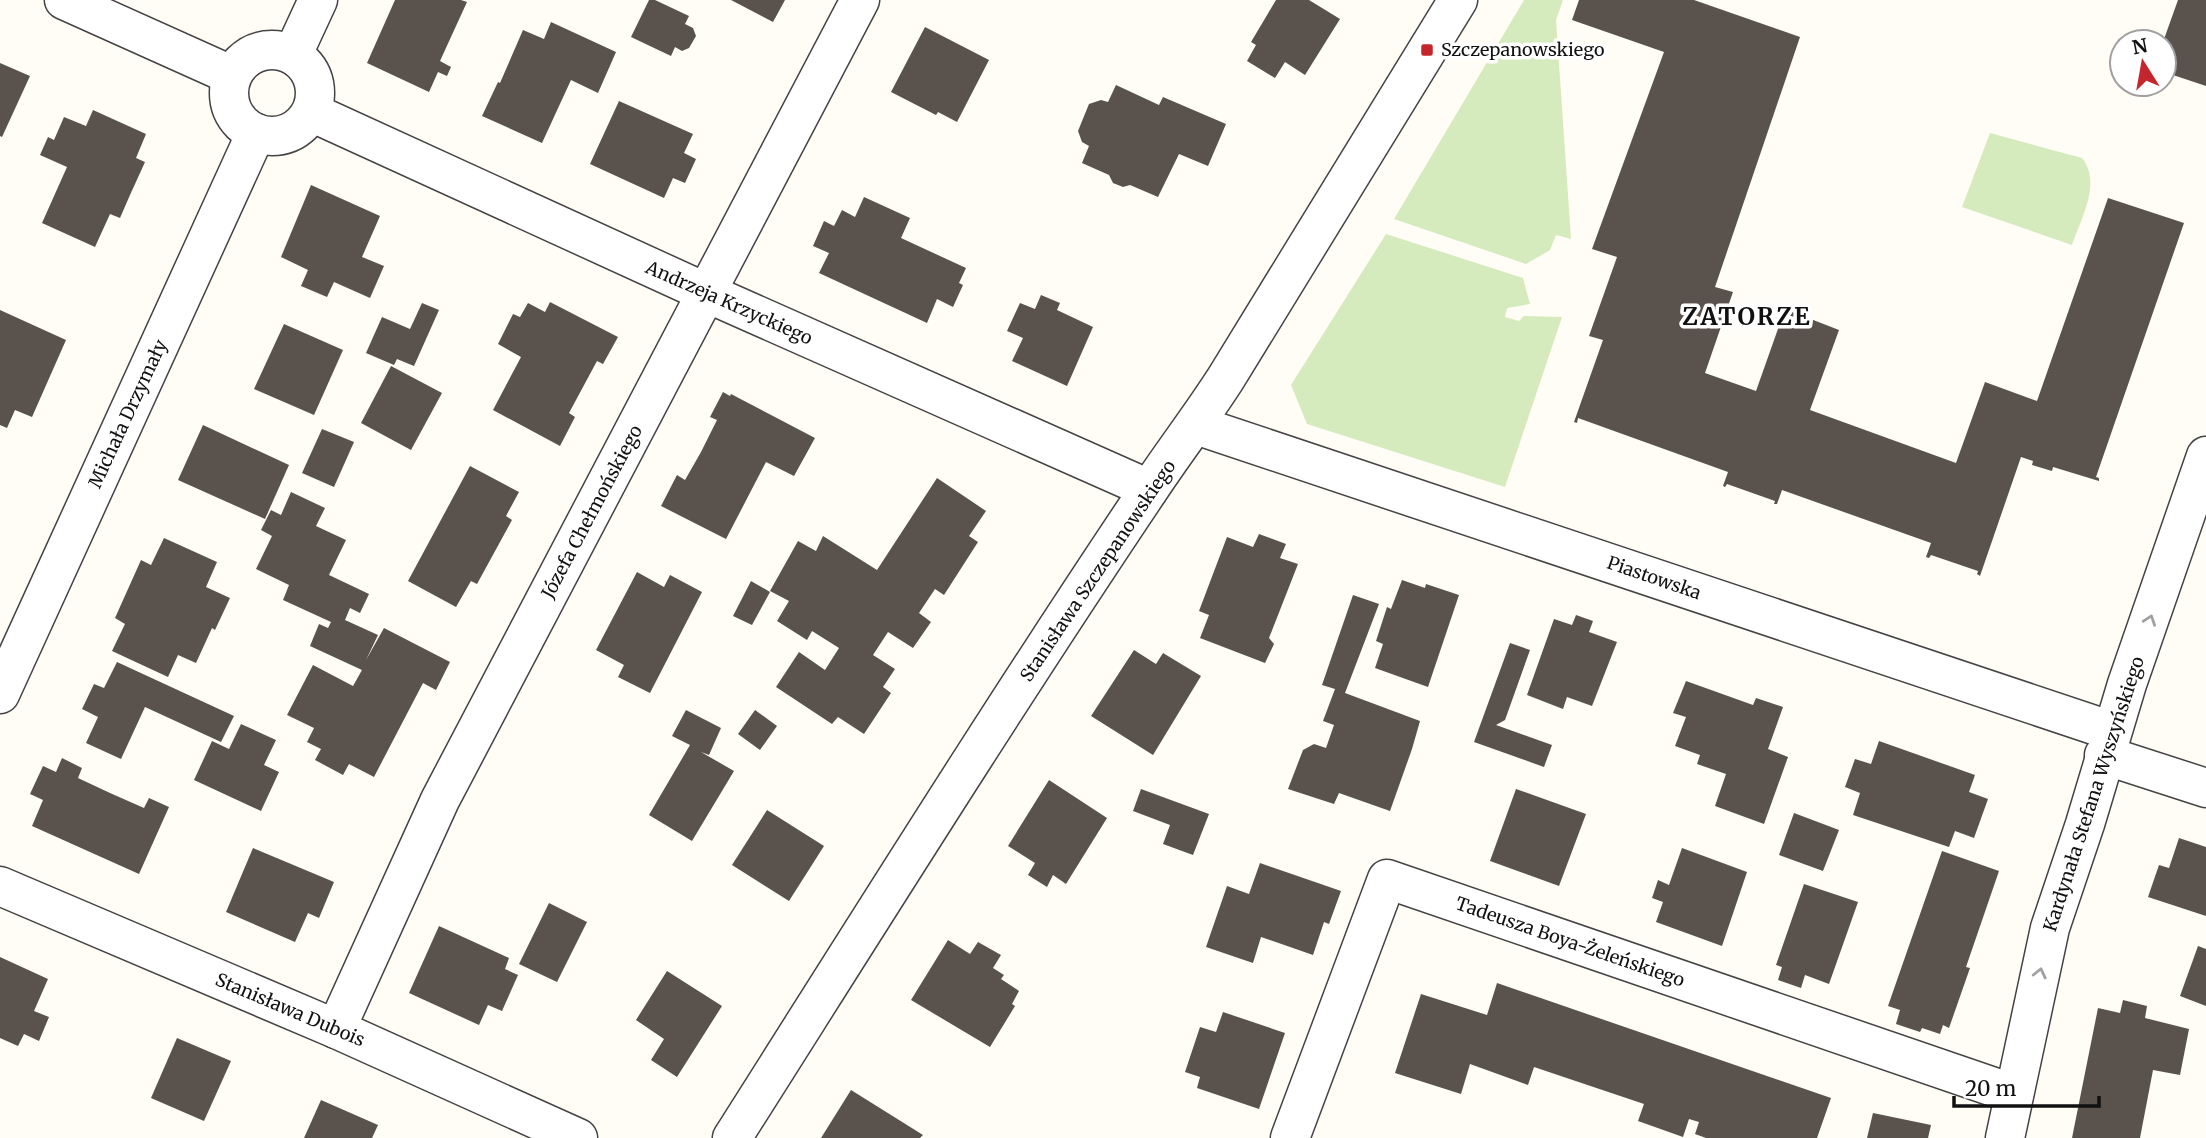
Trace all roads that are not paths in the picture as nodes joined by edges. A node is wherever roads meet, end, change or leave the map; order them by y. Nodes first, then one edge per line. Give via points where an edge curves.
1 (64, 0) edge
2 (318, 0) edge
3 (860, 0) edge
4 (1458, 0) edge
5 (293, 54) junction
6 (231, 75) junction
7 (311, 112) junction
8 (256, 133) junction
9 (707, 293) junction
10 (1196, 425) junction
11 (2206, 456) edge
12 (1149, 489) junction
13 (0, 694) edge
14 (2108, 743) junction
15 (2206, 788) edge
16 (0, 886) edge
17 (336, 1029) junction
18 (2014, 1094) junction
19 (578, 1138) edge
20 (732, 1138) edge
21 (1290, 1138) edge
22 (2005, 1138) edge

1 - 6 street
2 - 5 street
3 - 9 street, Józefa Chełmońskiego
4 - 10 street, Stanisława Szczepanowskiego
5 - 6 street via 274,49 255,52
5 - 7 street via 307,66 315,83
6 - 8 street via 228,95 232,110 241,124
7 - 8 street via 288,133
7 - 9 street, Andrzeja Krzyckiego
8 - 13 street, Michała Drzymały
9 - 12 street, Andrzeja Krzyckiego
9 - 17 street, Józefa Chełmońskiego via 440,800
10 - 12 street, Stanisława Szczepanowskiego
10 - 14 street, Piastowska
14 -> 11 street, Kardynała Stefana Wyszyńskiego
12 - 20 street, Stanisława Szczepanowskiego
14 - 15 street, Piastowska
18 -> 14 street, Kardynała Stefana Wyszyńskiego via 2050,928
16 - 17 street, Stanisława Dubois
17 - 19 street, Stanisława Dubois
18 - 21 street, Tadeusza Boya-Żeleńskiego via 1387,879
18 - 22 street, Kardynała Stefana Wyszyńskiego

